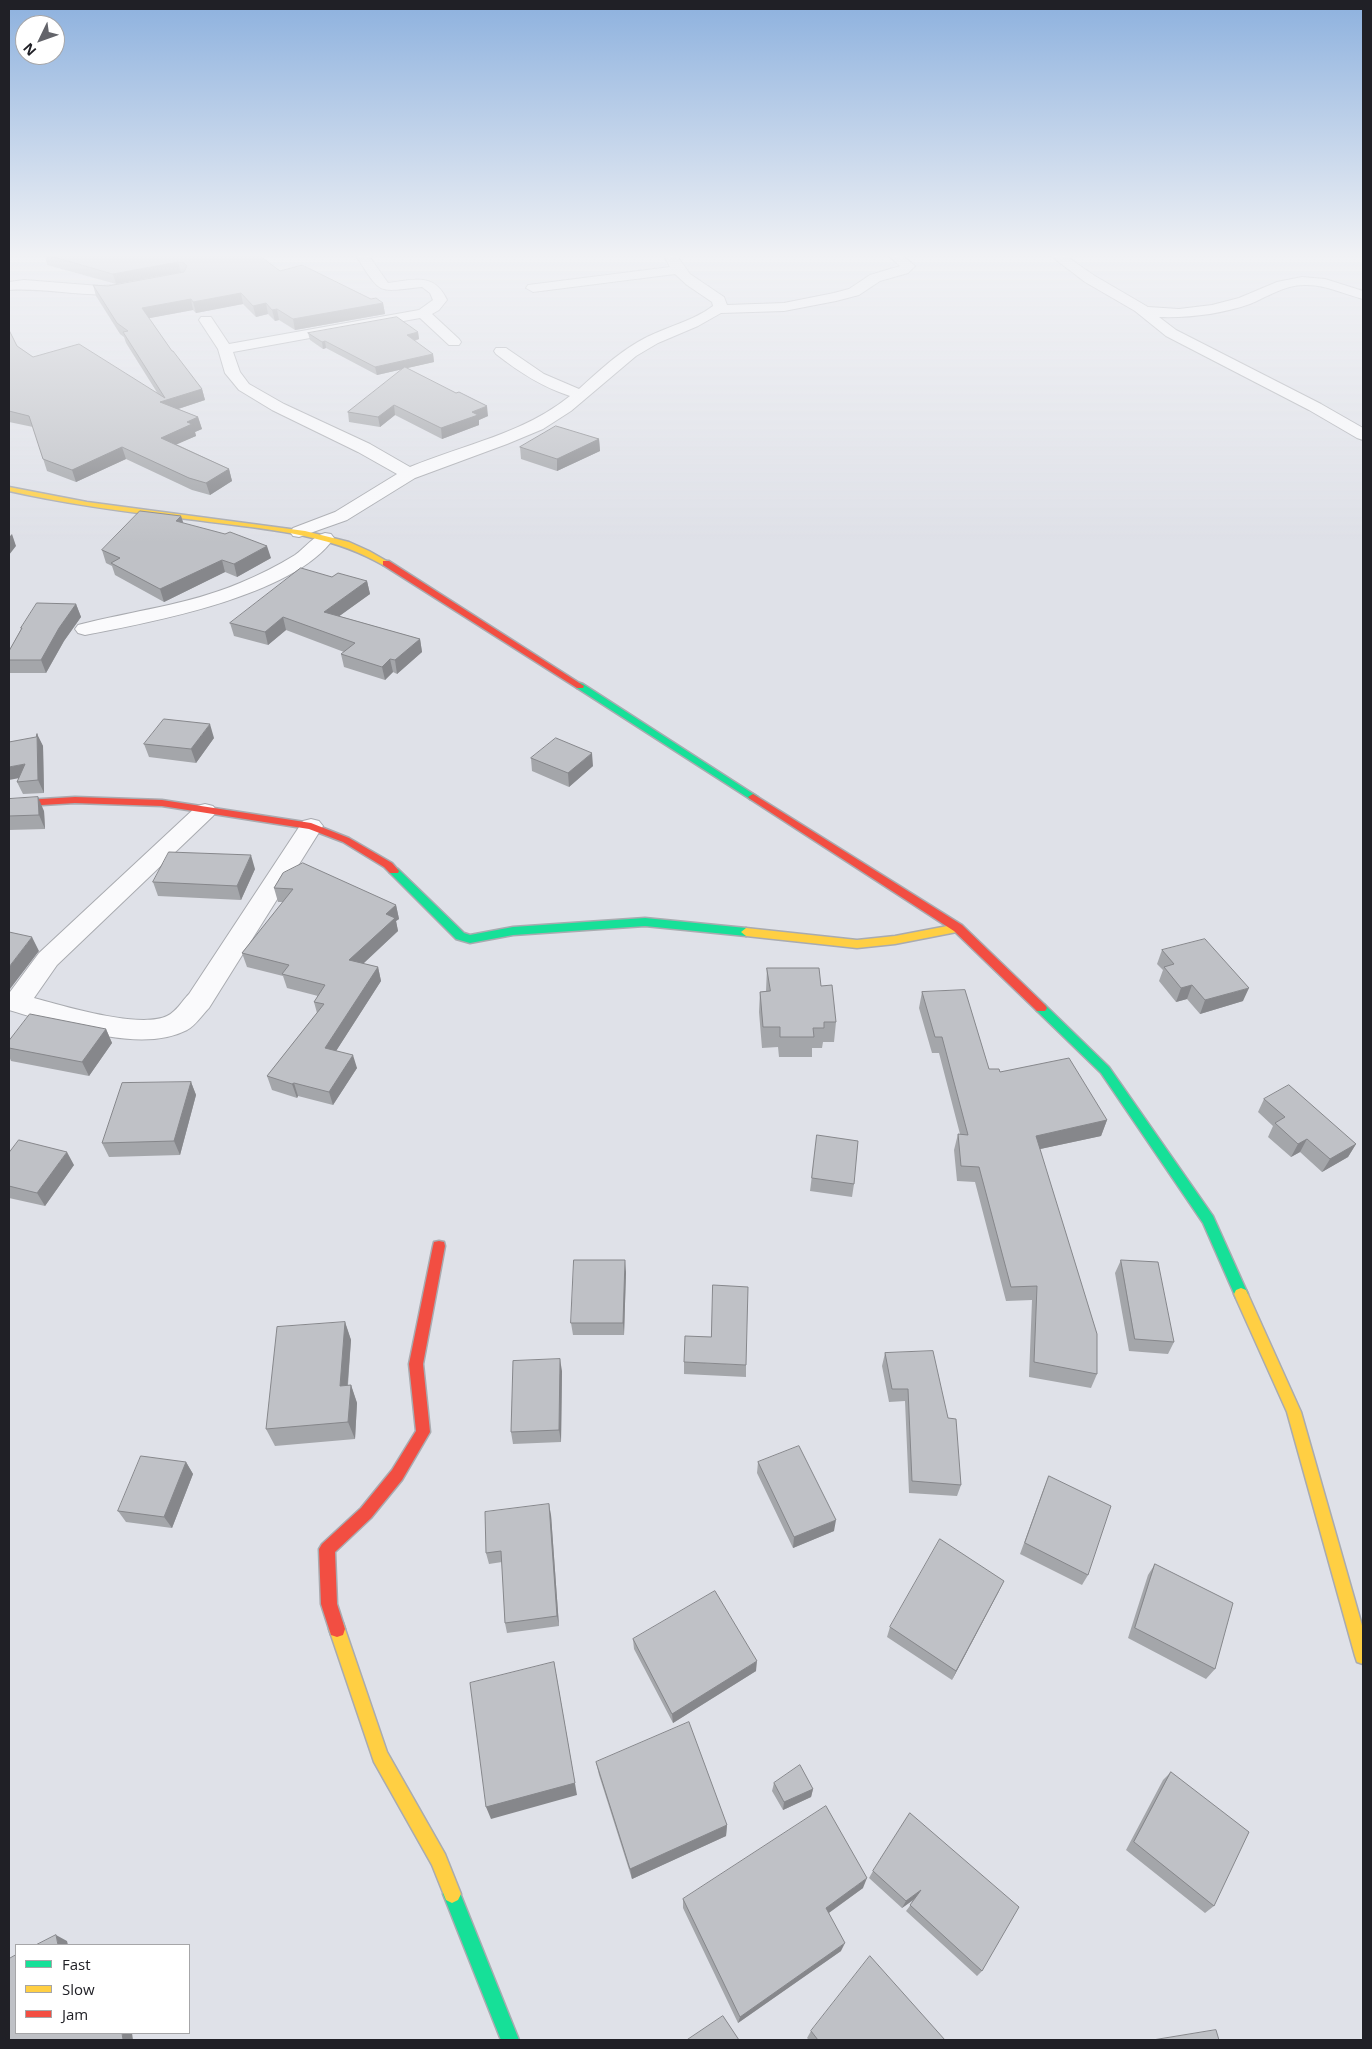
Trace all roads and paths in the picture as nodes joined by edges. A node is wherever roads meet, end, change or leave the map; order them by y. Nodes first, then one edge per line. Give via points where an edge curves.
1 (226, 352) edge
2 (502, 352) edge
3 (633, 352) edge
4 (1207, 352) edge
5 (582, 395) junction
6 (1363, 435) edge
7 (409, 474) junction
8 (9, 489) edge
9 (298, 532) junction
10 (325, 538) junction
11 (85, 629) dead end
12 (9, 804) edge
13 (205, 811) junction
14 (311, 826) junction
15 (958, 928) junction
16 (440, 1246) dead end
17 (1363, 1656) edge
18 (510, 2040) edge

1 - 7 street via 234,373 244,387
2 - 5 street via 534,376
3 - 5 street
4 - 6 street
5 - 7 street via 534,426
7 - 9 street via 341,516
8 - 9 street via 62,501
9 - 10 street
10 - 11 street via 314,550 279,572 239,589 184,608
10 - 15 street via 342,541 382,560
12 - 13 street via 84,801 162,803
13 - 14 street
13 - 14 street via 48,959 18,1003 83,1020 148,1030 177,1023 199,1001
14 - 15 street via 346,840 388,865 460,936 470,939 513,931 645,922 857,944
15 - 17 street via 1105,1070 1208,1220 1294,1412
16 - 18 street via 416,1364 423,1432 397,1475 366,1513 327,1549 329,1604 380,1756 439,1860

